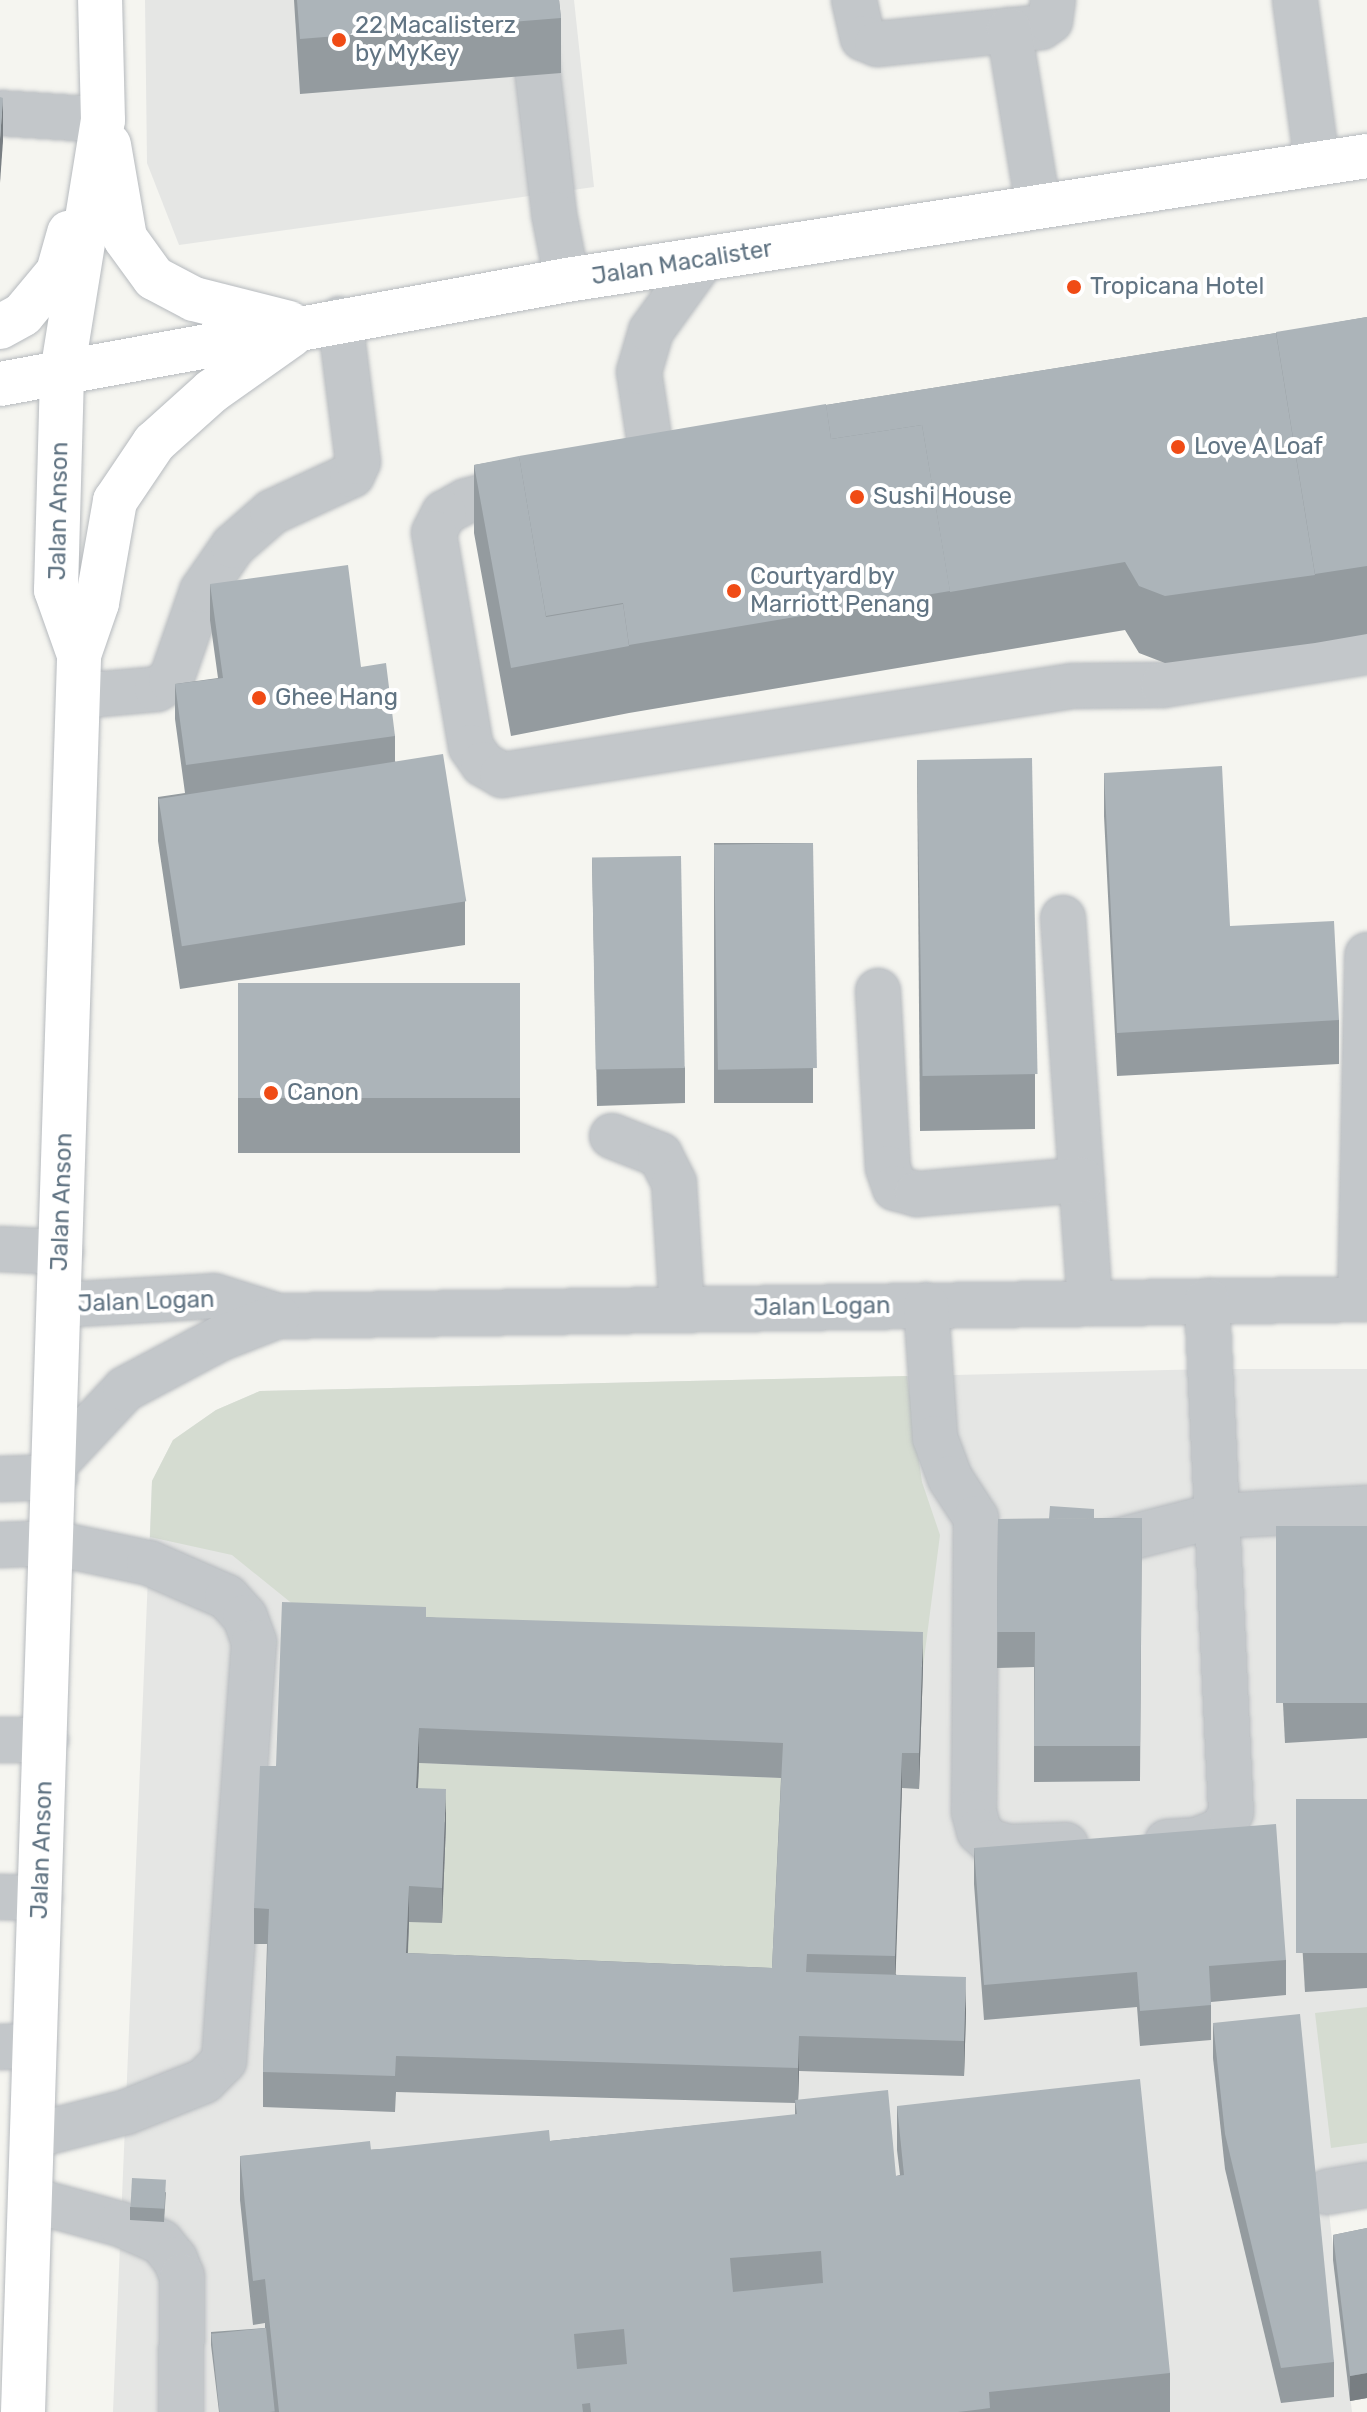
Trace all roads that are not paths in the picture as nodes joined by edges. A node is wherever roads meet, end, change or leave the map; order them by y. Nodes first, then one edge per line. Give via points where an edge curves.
1 (100, 0) edge
2 (529, 0) edge
3 (854, 0) edge
4 (1053, 0) edge
5 (1295, 0) edge
6 (1009, 30) junction
7 (0, 113) edge
8 (103, 120) junction
9 (1367, 156) edge
10 (1317, 162) junction
11 (1038, 206) junction
12 (702, 260) junction
13 (567, 280) junction
14 (321, 323) junction
15 (0, 327) edge
16 (62, 373) junction
17 (0, 384) edge
18 (698, 443) edge
19 (651, 451) junction
20 (609, 462) edge
21 (566, 474) edge
22 (1367, 652) edge
23 (79, 676) junction
24 (1063, 918) dead end
25 (1367, 955) edge
26 (878, 991) dead end
27 (612, 1136) dead end
28 (1081, 1180) junction
29 (0, 1249) edge
30 (61, 1252) junction
31 (1363, 1299) edge
32 (1207, 1301) junction
33 (1090, 1303) junction
34 (60, 1305) junction
35 (926, 1305) junction
36 (682, 1309) junction
37 (278, 1316) junction
38 (55, 1471) junction
39 (0, 1479) edge
40 (1367, 1508) edge
41 (1215, 1516) junction
42 (976, 1518) junction
43 (1018, 1538) edge
44 (53, 1543) junction
45 (0, 1545) edge
46 (1093, 1547) edge
47 (0, 1740) edge
48 (46, 1740) junction
49 (20, 1897) edge
50 (17, 2047) edge
51 (33, 2136) junction
52 (32, 2200) junction
53 (23, 2412) edge
54 (181, 2412) edge

1 - 8 main road, Jalan Anson
2 - 13 street via 554,214
3 - 6 street via 863,38 877,44
4 - 6 street via 1050,21
5 - 10 street
6 - 11 street
7 - 8 street
8 - 14 main road via 125,238 154,278 194,299
8 - 15 main road via 58,272 23,314
8 - 16 main road, Jalan Anson
9 - 10 main road, Jalan Macalister
10 - 11 main road, Jalan Macalister
11 - 12 main road, Jalan Macalister
12 - 13 main road, Jalan Macalister
12 - 19 street via 651,331 639,372
13 - 14 main road, Jalan Macalister
14 - 16 main road, Jalan Macalister
14 - 23 main road via 212,391 146,455 115,501
14 - 23 street via 358,462 352,475 272,512 233,546 202,591 171,680 157,689
16 - 17 main road, Jalan Macalister
16 - 23 main road, Jalan Anson via 56,590
18 - 19 street
19 - 20 street
21 - 22 street via 466,501 444,513 434,533 471,747 483,764 502,775 1072,686 1163,685 1292,643
23 - 30 main road, Jalan Anson
24 - 28 street
25 - 31 street
26 - 28 street via 888,1168 895,1188 917,1194
27 - 36 street via 660,1155 674,1183
28 - 33 street
29 - 30 street
30 - 34 main road, Jalan Anson
31 - 32 street, Jalan Logan
32 - 33 street, Jalan Logan
32 - 41 street
33 - 35 street, Jalan Logan
34 - 37 street, Jalan Logan via 214,1296
34 - 38 main road, Jalan Anson
35 - 36 street, Jalan Logan
35 - 42 street via 935,1438 950,1478
36 - 37 street, Jalan Logan
37 - 38 street, Jalan Logan via 219,1339 125,1389
38 - 39 street
38 - 44 main road, Jalan Anson
40 - 41 street
41 - 42 street via 1231,1812 1222,1830 1197,1840 1009,1847 991,1842 979,1831 974,1812
41 - 46 street
42 - 43 street
44 - 45 street
44 - 48 main road, Jalan Anson
44 - 51 street via 149,1563 203,1584 227,1597 245,1617 254,1642 224,2061 216,2073 126,2112
47 - 48 street
48 - 49 main road, Jalan Anson
49 - 50 main road, Jalan Anson
50 - 51 main road, Jalan Anson
51 - 52 main road, Jalan Anson
52 - 53 main road, Jalan Anson
52 - 54 street via 120,2224 161,2242 175,2259 182,2276

